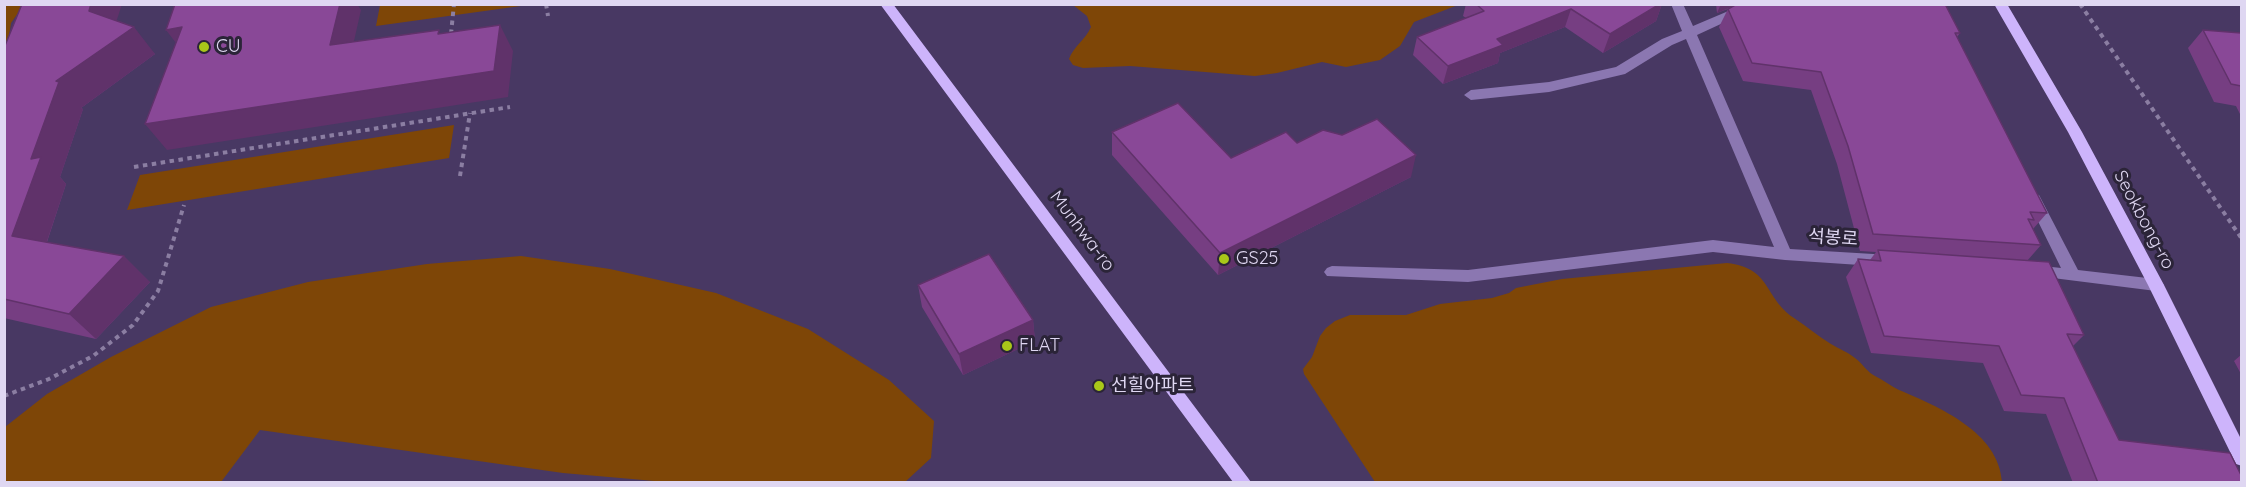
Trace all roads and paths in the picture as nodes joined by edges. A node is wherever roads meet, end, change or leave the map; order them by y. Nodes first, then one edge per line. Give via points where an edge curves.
1 (454, 4) edge
2 (546, 4) edge
3 (886, 4) edge
4 (1677, 4) edge
5 (1758, 4) edge
6 (2000, 4) edge
7 (2080, 4) edge
8 (548, 16) dead end
9 (1689, 32) junction
10 (451, 34) edge
11 (1471, 95) dead end
12 (510, 107) dead end
13 (470, 113) junction
14 (134, 167) dead end
15 (460, 176) dead end
16 (2030, 191) edge
17 (184, 205) dead end
18 (2241, 239) edge
19 (1785, 254) junction
20 (1904, 262) edge
21 (2024, 271) edge
22 (1332, 272) dead end
23 (2072, 274) junction
24 (2156, 285) junction
25 (4, 396) edge
26 (2241, 459) edge
27 (1243, 483) edge

1 - 10 path
2 - 8 path
3 - 27 main road, Munhwa-ro
4 - 9 street, 석봉로
5 - 9 street
6 - 24 main road, Seokbong-ro via 2075,132
7 - 18 path
9 - 11 street via 1620,71 1549,87
9 - 19 street, 석봉로
12 - 13 path
13 - 14 path
13 - 15 path
16 - 23 street
17 - 25 path via 158,291 134,325 93,356
19 - 20 street, 석봉로
19 - 22 street via 1713,246 1468,276
21 - 23 street
23 - 24 street
24 - 26 main road, Seokbong-ro

